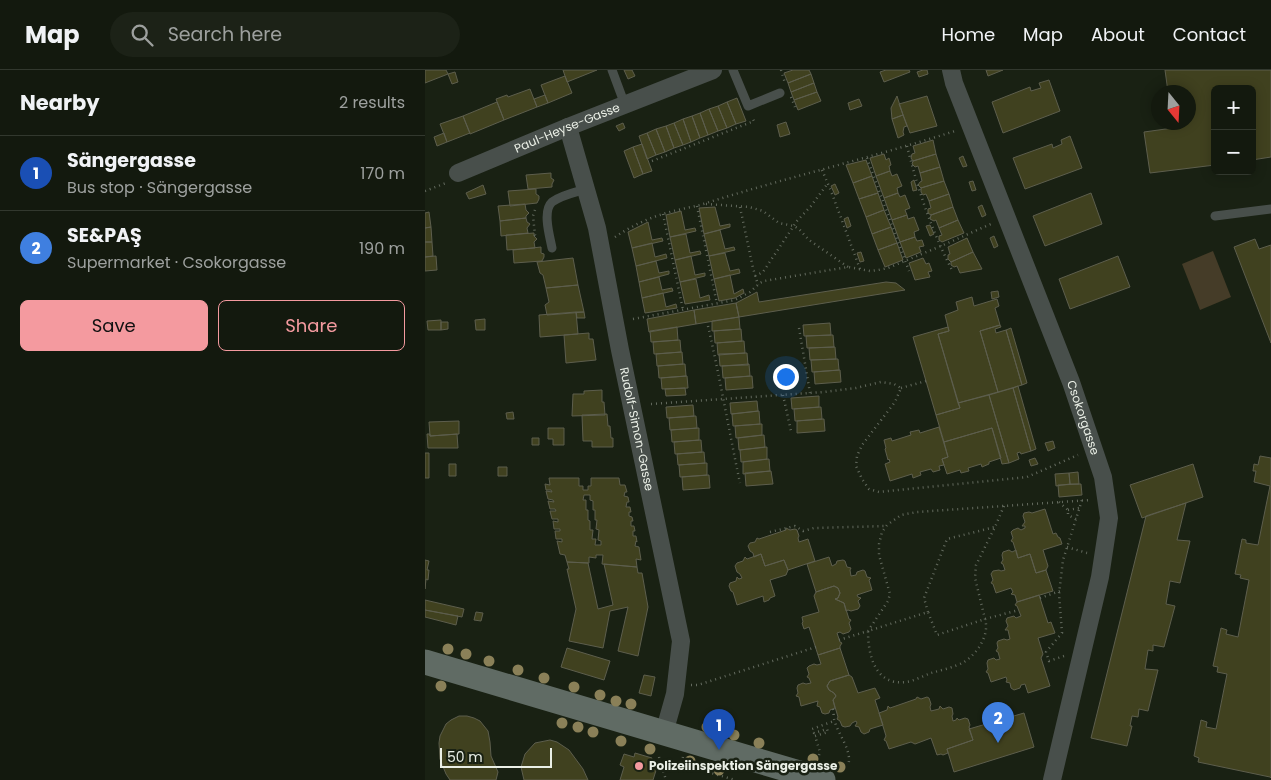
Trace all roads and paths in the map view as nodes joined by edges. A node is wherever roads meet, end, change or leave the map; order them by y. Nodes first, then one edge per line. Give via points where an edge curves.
1 (612, 70) edge
2 (713, 70) edge
3 (733, 70) edge
4 (951, 70) edge
5 (780, 93) dead end
6 (625, 105) junction
7 (748, 106) junction
8 (568, 127) junction
9 (957, 131) dead end
10 (907, 146) junction
11 (867, 158) junction
12 (652, 161) dead end
13 (822, 170) junction
14 (458, 173) joint
15 (828, 183) junction
16 (586, 189) junction
17 (425, 191) edge
18 (701, 204) junction
19 (697, 206) junction
20 (741, 207) junction
21 (1271, 209) edge
22 (663, 214) junction
23 (1215, 216) dead end
24 (1006, 217) junction
25 (794, 226) junction
26 (615, 237) dead end
27 (941, 246) junction
28 (552, 248) dead end
29 (905, 261) junction
30 (848, 267) junction
31 (860, 270) junction
32 (909, 271) dead end
33 (953, 272) dead end
34 (755, 276) junction
35 (758, 285) junction
36 (717, 304) junction
37 (683, 310) junction
38 (633, 319) dead end
39 (708, 326) dead end
40 (799, 328) dead end
41 (926, 381) dead end
42 (901, 388) junction
43 (810, 393) junction
44 (783, 395) junction
45 (723, 399) junction
46 (651, 404) dead end
47 (791, 431) dead end
48 (1093, 449) junction
49 (740, 484) dead end
50 (1082, 500) junction
51 (1091, 500) dead end
52 (1059, 502) junction
53 (1004, 506) junction
54 (1080, 508) junction
55 (1068, 510) junction
56 (1076, 519) junction
57 (886, 526) junction
58 (995, 527) junction
59 (770, 532) dead end
60 (1067, 547) junction
61 (1091, 554) dead end
62 (1060, 591) junction
63 (1040, 598) dead end
64 (1019, 610) dead end
65 (928, 612) junction
66 (985, 619) junction
67 (868, 631) junction
68 (839, 640) dead end
69 (815, 647) dead end
70 (1068, 655) dead end
71 (425, 662) edge
72 (695, 685) dead end
73 (833, 709) dead end
74 (835, 722) junction
75 (664, 733) junction
76 (819, 755) dead end
77 (659, 757) dead end
78 (681, 764) dead end
79 (848, 765) dead end
80 (667, 780) edge
81 (735, 780) edge
82 (823, 780) edge
83 (1052, 780) edge

1 - 6 lane
2 - 6 street, Paul-Heyse-Gasse
3 - 7 lane
4 - 24 street, Csokorgasse via 953,83
5 - 7 lane
6 - 8 street, Paul-Heyse-Gasse
7 - 12 path via 754,121
8 - 14 street, Paul-Heyse-Gasse
8 - 16 street, Rudolf-Simon-Gasse
9 - 10 path
10 - 11 path
10 - 27 path via 923,202
11 - 13 path
11 - 29 path
13 - 15 path
13 - 18 path
14 - 17 path via 451,182
15 - 25 path
15 - 31 path
16 - 28 lane via 558,198 549,205 547,218
16 - 75 street, Rudolf-Simon-Gasse via 597,228 681,641 675,694
18 - 19 path
18 - 20 path
19 - 22 path
19 - 36 path
20 - 25 path via 757,209 779,223
20 - 34 path
21 - 23 lane
22 - 26 path
22 - 37 path
24 - 27 path
24 - 48 street, Csokorgasse via 1071,382
25 - 30 path
25 - 34 path via 763,272
27 - 29 path
27 - 33 path
29 - 31 path via 878,270
29 - 32 path
30 - 31 path
30 - 35 path via 764,281
34 - 35 path
35 - 36 path via 738,299
36 - 37 path
37 - 38 path
39 - 45 path
40 - 43 path
41 - 42 path
42 - 43 path via 881,382
42 - 48 path via 895,402 857,456 856,466 869,489 879,492 1027,477
43 - 44 path
44 - 45 path
44 - 47 path
45 - 46 path
45 - 49 path
48 - 83 street, Csokorgasse via 1103,477 1109,518 1100,577
50 - 51 path
50 - 52 path
50 - 54 path
52 - 53 path
52 - 55 path
53 - 57 path via 909,513
53 - 58 path
54 - 55 path
54 - 56 path
55 - 56 path via 1068,514
56 - 60 path
57 - 59 path via 803,531 795,526
57 - 67 path via 879,554 890,594
58 - 65 path via 947,539 924,598
58 - 66 path via 976,565 975,578
60 - 61 path
60 - 62 path
62 - 63 path
62 - 70 path via 1062,633 1046,652 1049,661
64 - 66 path
65 - 66 path via 937,635
65 - 67 path
66 - 67 path via 985,637 964,662 907,682 896,682 878,672 870,652
67 - 68 path
69 - 72 path
71 - 75 main road
73 - 74 path
74 - 76 path via 813,729 814,733 827,729 829,732 815,736
74 - 79 path
75 - 82 main road
77 - 80 path
78 - 81 path

